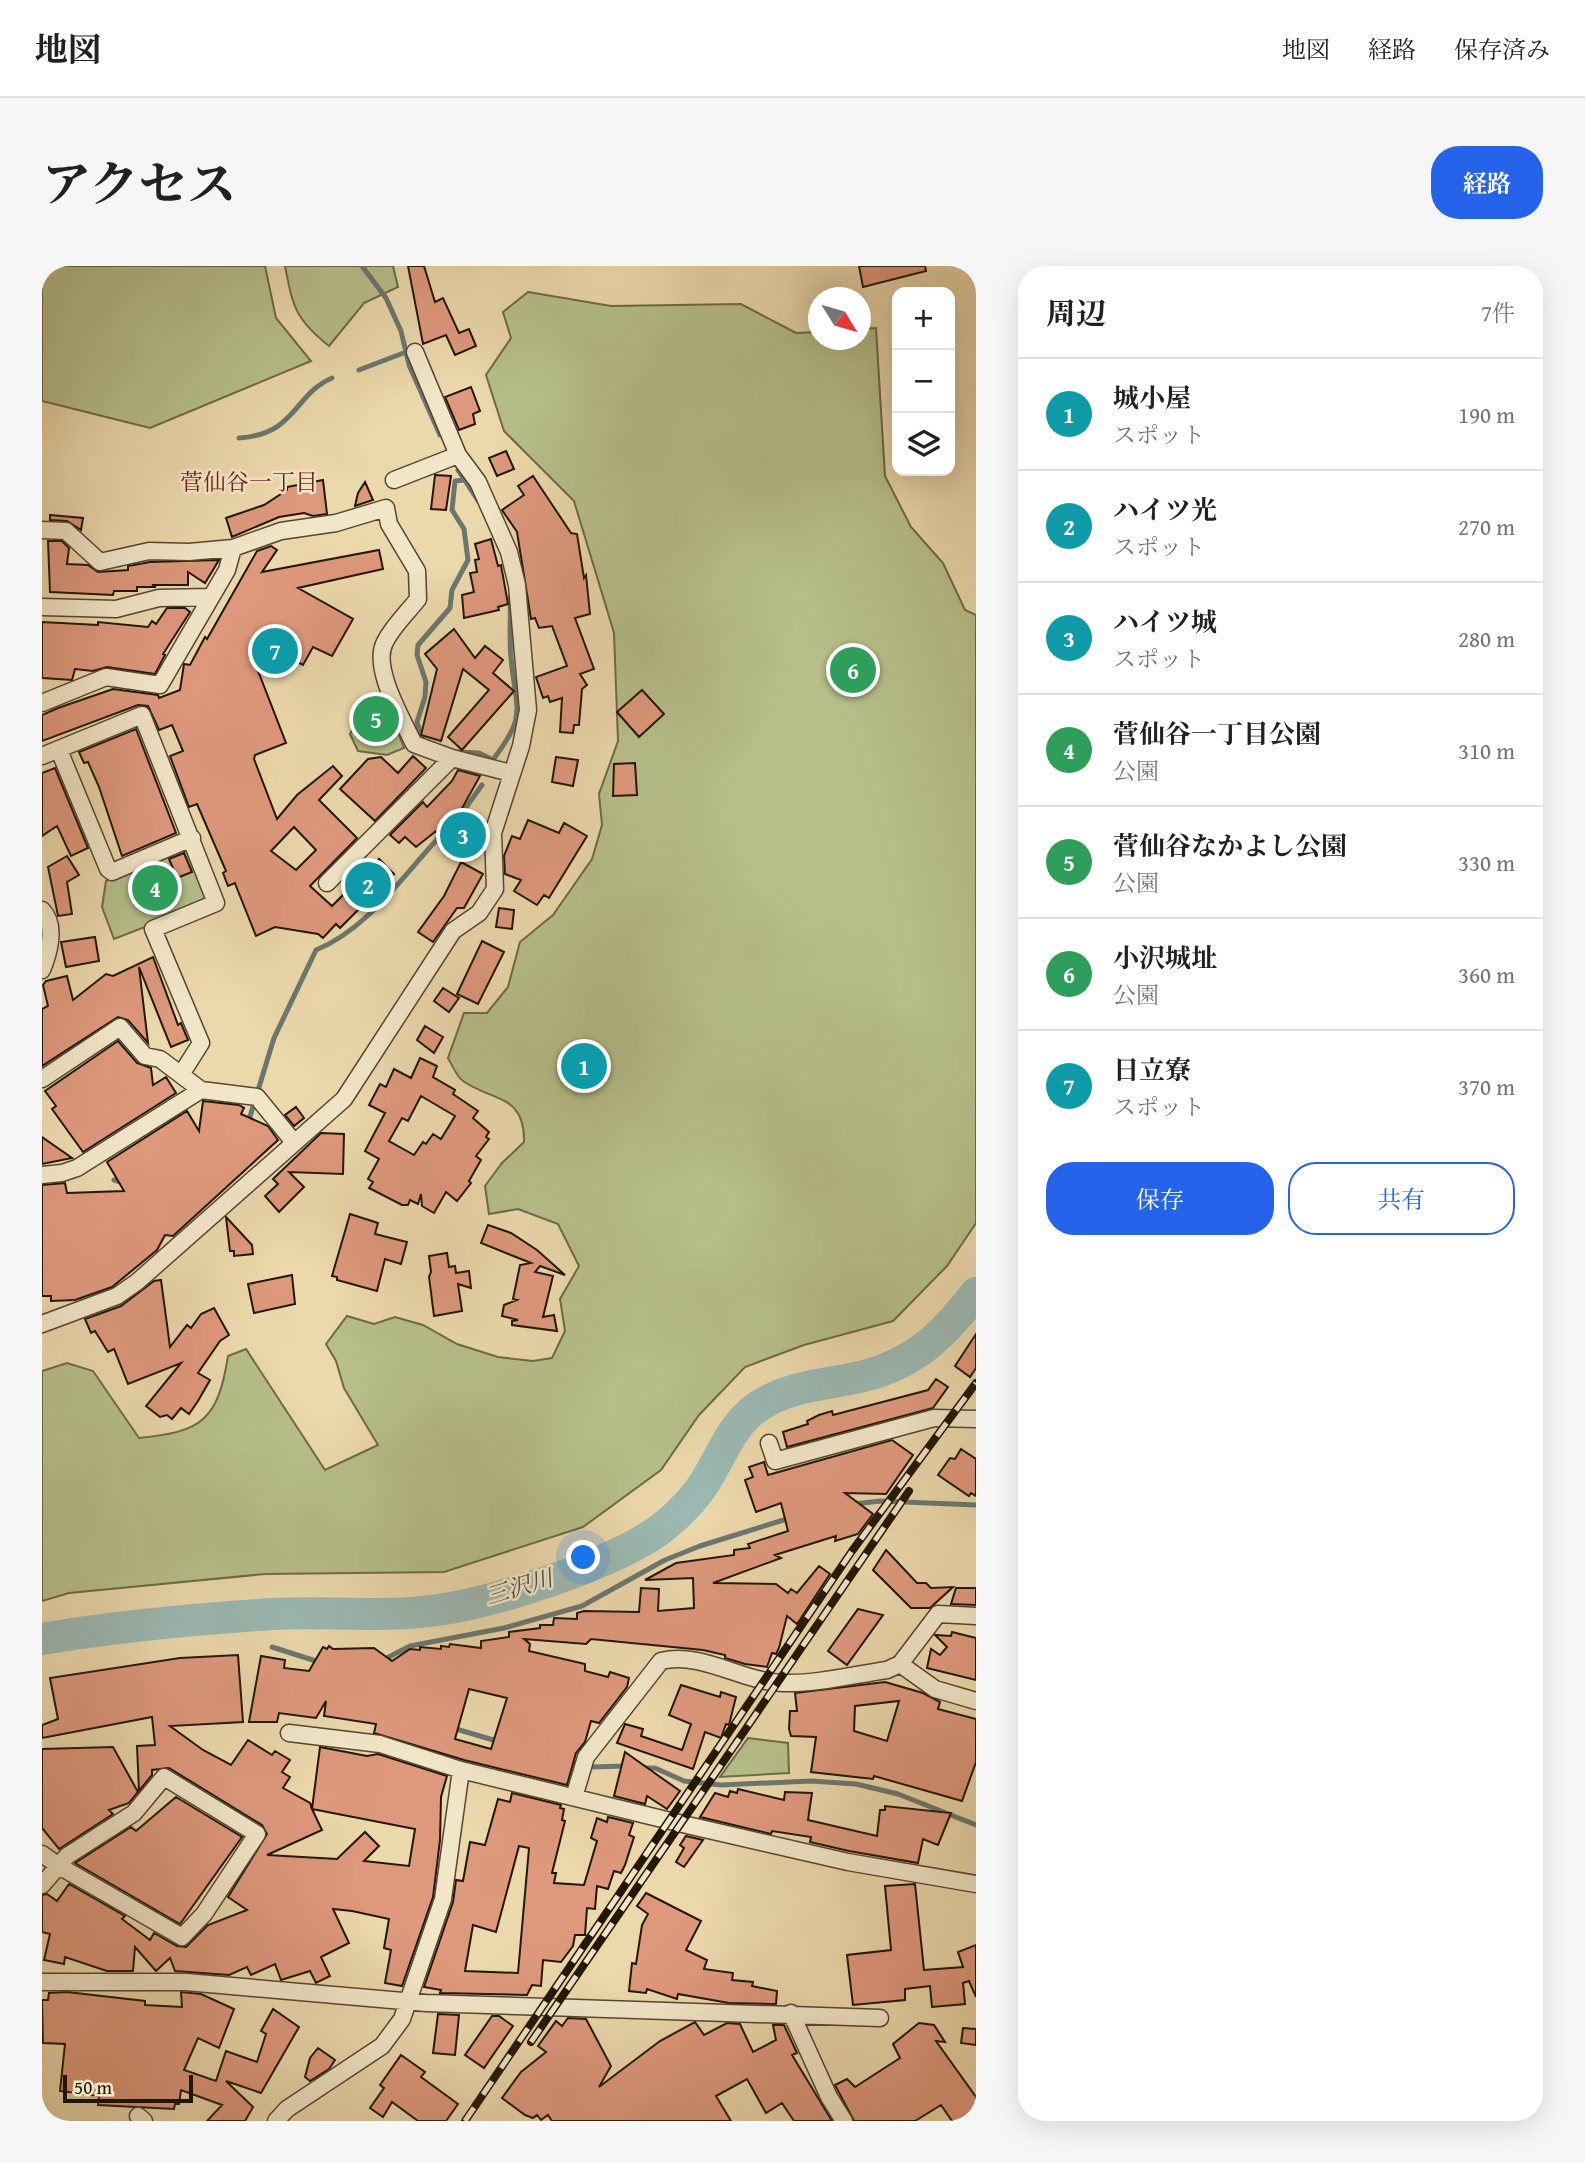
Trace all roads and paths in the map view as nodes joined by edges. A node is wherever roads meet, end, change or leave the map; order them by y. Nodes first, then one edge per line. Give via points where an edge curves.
1 (415, 352) dead end
2 (458, 455) junction
3 (394, 480) dead end
4 (42, 530) edge
5 (233, 548) junction
6 (211, 597) junction
7 (42, 607) edge
8 (42, 703) edge
9 (59, 750) junction
10 (42, 756) edge
11 (452, 758) junction
12 (512, 773) junction
13 (192, 838) junction
14 (327, 883) dead end
15 (42, 910) edge
16 (42, 970) edge
17 (182, 1073) junction
18 (42, 1079) edge
19 (201, 1090) junction
20 (293, 1141) junction
21 (42, 1175) edge
22 (42, 1324) edge
23 (976, 1419) edge
24 (769, 1443) dead end
25 (976, 1616) edge
26 (900, 1664) junction
27 (976, 1701) edge
28 (289, 1733) dead end
29 (461, 1770) junction
30 (574, 1797) junction
31 (42, 1854) edge
32 (59, 1866) junction
33 (976, 1884) edge
34 (42, 1885) edge
35 (42, 1982) edge
36 (409, 2001) junction
37 (791, 2013) junction
38 (880, 2018) dead end
39 (276, 2121) edge
40 (844, 2121) edge

1 - 2 street
2 - 3 street
2 - 12 street via 478,482 509,552 517,585 528,710
4 - 5 street via 66,531 100,562 149,551
5 - 6 street
5 - 11 street via 281,531 336,523 386,508 389,524 417,571 418,598 384,644 382,664 414,744
6 - 7 street via 159,598 116,609
6 - 8 street via 160,685 106,677
9 - 10 street
9 - 13 street via 111,872
9 - 13 street via 142,715
11 - 12 street
11 - 14 street
12 - 20 street via 493,833 495,889 479,913 453,931 344,1099
13 - 17 street via 216,903 153,929 201,1044
15 - 16 street via 47,915 51,947
17 - 18 street via 160,1059 145,1056 120,1027
17 - 19 street
19 - 20 street via 257,1097
19 - 21 street via 77,1168
20 - 22 street via 137,1282 117,1296
23 - 24 street via 934,1418 775,1461
25 - 26 street via 938,1614
26 - 27 street via 935,1689
26 - 30 street via 887,1670 783,1683 742,1677 692,1659 661,1661 584,1764
28 - 29 street via 380,1744
29 - 30 street
29 - 36 street via 443,1899
30 - 33 street via 848,1862
31 - 32 street
32 - 32 street via 67,1856 134,1813 164,1777 257,1834 204,1914 182,1937
32 - 34 street
35 - 36 street via 186,1982
36 - 37 street
36 - 39 street via 382,2046
37 - 38 street
37 - 40 street

